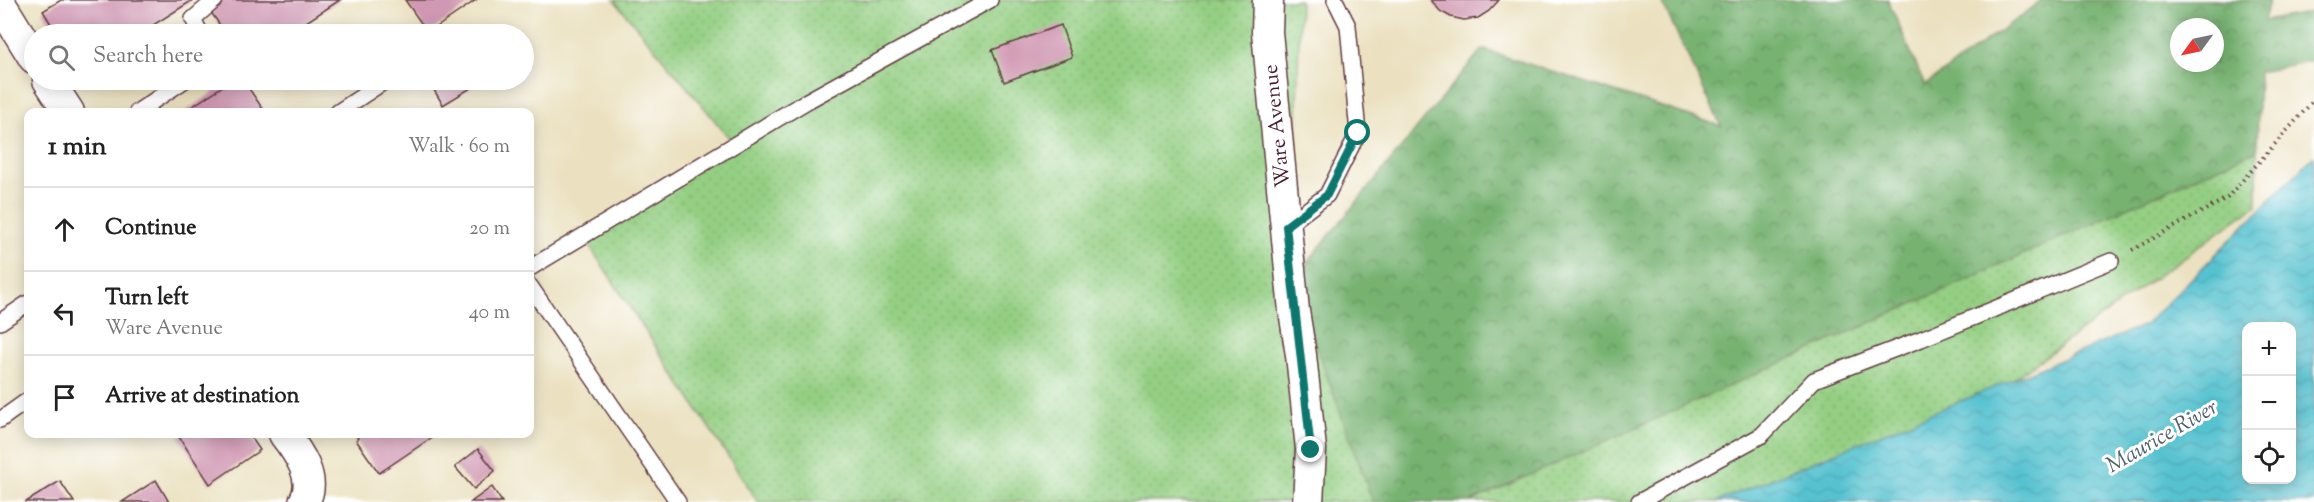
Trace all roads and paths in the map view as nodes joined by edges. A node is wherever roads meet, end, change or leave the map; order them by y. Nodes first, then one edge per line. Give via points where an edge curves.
1 (214, 0) edge
2 (990, 0) edge
3 (1268, 0) edge
4 (1335, 0) edge
5 (0, 3) edge
6 (196, 24) edge
7 (24, 42) edge
8 (55, 90) edge
9 (170, 90) edge
10 (371, 90) edge
11 (2314, 100) edge
12 (66, 108) edge
13 (143, 108) edge
14 (344, 108) edge
15 (1286, 226) junction
16 (2111, 261) joint
17 (534, 266) edge
18 (534, 292) edge
19 (24, 306) edge
20 (0, 322) edge
21 (24, 403) edge
22 (0, 420) edge
23 (288, 438) edge
24 (304, 502) edge
25 (678, 502) edge
26 (1308, 502) edge
27 (1639, 502) edge

1 - 6 lane via 194,19
2 - 17 lane via 807,101
3 - 15 street, Ware Avenue via 1267,32
4 - 15 lane via 1348,26 1358,133 1327,195
5 - 7 street
8 - 12 street
9 - 13 lane
10 - 14 lane
11 - 16 path via 2227,198
15 - 26 street, Ware Avenue via 1311,450
16 - 27 lane via 1814,380 1762,435
18 - 25 lane
19 - 20 lane
21 - 22 lane
23 - 24 street via 307,471 309,493

